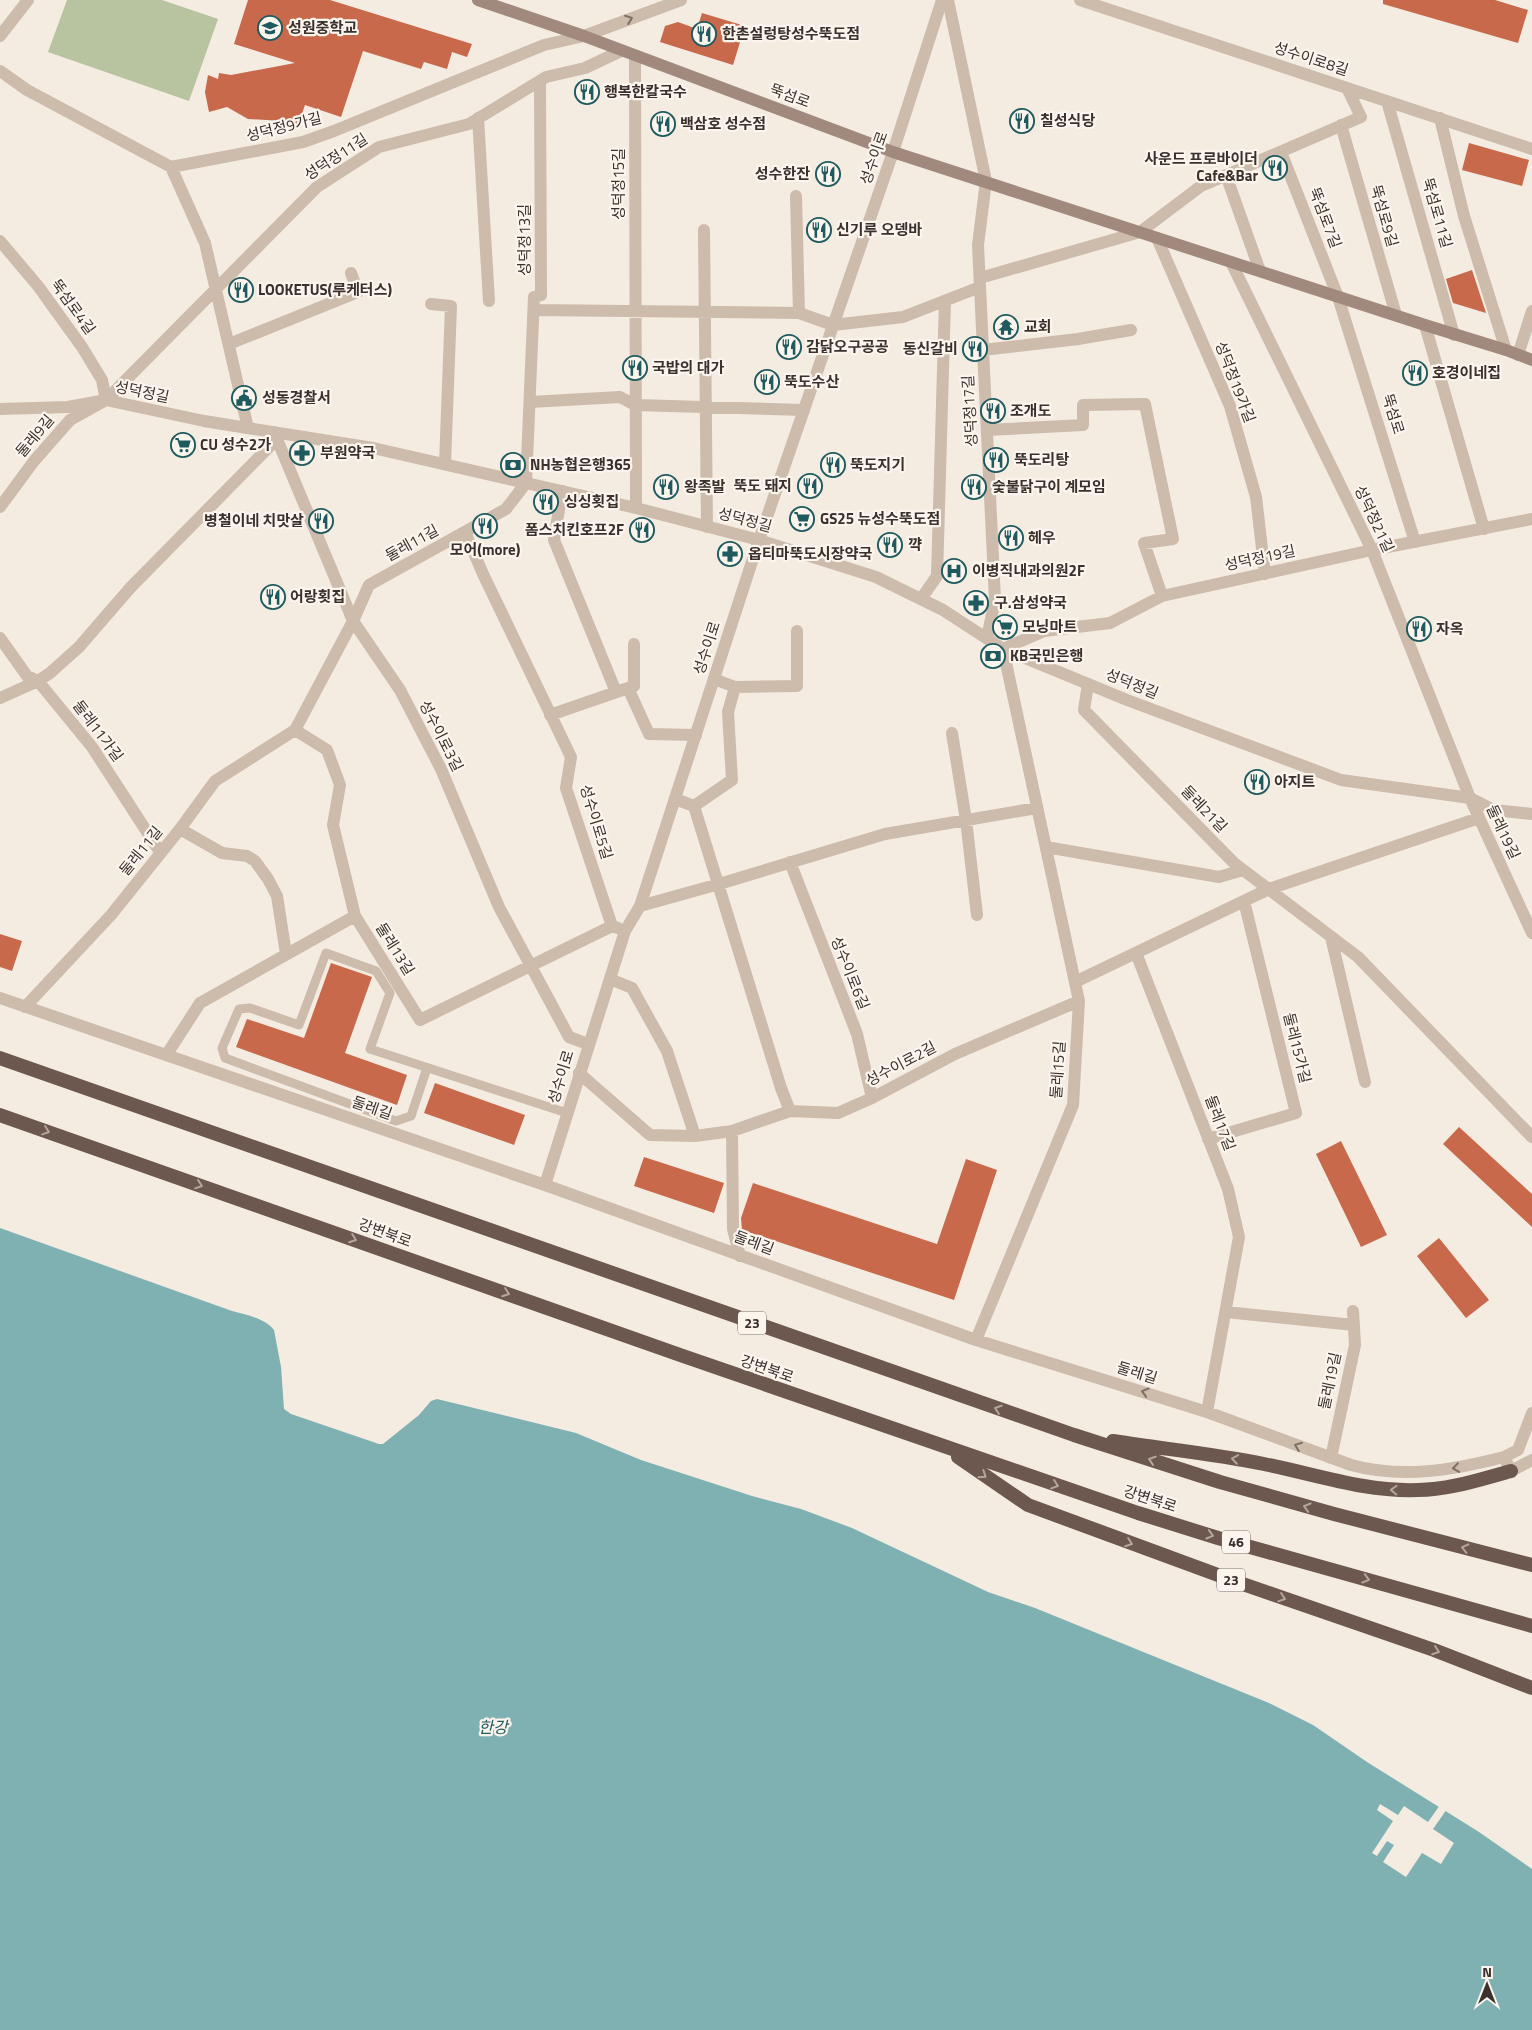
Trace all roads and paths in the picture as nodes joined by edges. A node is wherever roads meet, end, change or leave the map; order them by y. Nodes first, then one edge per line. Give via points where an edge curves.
1 (27, 0) edge
2 (478, 0) edge
3 (681, 0) edge
4 (942, 0) edge
5 (948, 0) edge
6 (1080, 0) edge
7 (0, 36) edge
8 (584, 36) junction
9 (621, 50) junction
10 (635, 56) junction
11 (0, 71) edge
12 (540, 81) junction
13 (1347, 88) junction
14 (1387, 101) junction
15 (478, 118) junction
16 (1440, 118) junction
17 (1342, 125) junction
18 (1532, 149) edge
19 (893, 152) junction
20 (1281, 152) junction
21 (171, 167) junction
22 (1226, 175) junction
23 (986, 181) junction
24 (796, 196) dead end
25 (704, 230) dead end
26 (1140, 232) junction
27 (1157, 238) junction
28 (0, 241) edge
29 (1231, 262) junction
30 (1260, 271) junction
31 (351, 273) dead end
32 (980, 282) junction
33 (217, 288) junction
34 (1338, 297) junction
35 (945, 300) junction
36 (489, 301) dead end
37 (431, 304) dead end
38 (534, 310) junction
39 (1532, 311) edge
40 (635, 312) junction
41 (704, 312) junction
42 (799, 313) junction
43 (1396, 316) junction
44 (833, 325) junction
45 (1425, 325) junction
46 (1131, 330) dead end
47 (1454, 335) junction
48 (229, 344) junction
49 (983, 350) junction
50 (1512, 352) junction
51 (1532, 360) edge
52 (106, 400) junction
53 (530, 402) junction
54 (635, 405) junction
55 (705, 407) junction
56 (0, 410) edge
57 (804, 410) junction
58 (248, 428) junction
59 (987, 430) junction
60 (276, 435) junction
61 (445, 464) junction
62 (526, 483) junction
63 (562, 491) junction
64 (0, 507) edge
65 (636, 508) junction
66 (1532, 519) edge
67 (707, 526) junction
68 (1484, 529) junction
69 (465, 532) junction
70 (759, 540) junction
71 (1415, 542) junction
72 (1372, 550) junction
73 (1265, 574) junction
74 (1162, 596) junction
75 (921, 599) junction
76 (353, 621) junction
77 (797, 631) dead end
78 (0, 638) edge
79 (987, 638) junction
80 (634, 644) dead end
81 (1003, 649) junction
82 (714, 679) junction
83 (38, 681) junction
84 (1088, 684) junction
85 (735, 687) junction
86 (622, 690) junction
87 (0, 698) edge
88 (550, 715) junction
89 (295, 730) junction
90 (952, 733) dead end
91 (696, 735) junction
92 (1470, 798) junction
93 (675, 799) junction
94 (694, 806) junction
95 (1037, 808) junction
96 (1532, 814) edge
97 (1479, 818) junction
98 (966, 820) junction
99 (180, 829) junction
100 (1046, 848) junction
101 (160, 852) junction
102 (790, 862) junction
103 (1244, 870) junction
104 (719, 884) junction
105 (1269, 889) junction
106 (1244, 901) junction
107 (640, 906) junction
108 (977, 915) dead end
109 (355, 916) junction
110 (612, 926) junction
111 (625, 931) junction
112 (1532, 933) edge
113 (1331, 937) junction
114 (1136, 952) junction
115 (286, 954) junction
116 (530, 966) junction
117 (610, 979) junction
118 (1075, 982) junction
119 (0, 998) edge
120 (1079, 1001) junction
121 (24, 1007) junction
122 (588, 1044) junction
123 (167, 1054) junction
124 (0, 1058) edge
125 (427, 1068) junction
126 (579, 1074) junction
127 (1365, 1082) dead end
128 (872, 1098) junction
129 (790, 1111) junction
130 (567, 1113) junction
131 (0, 1115) edge
132 (732, 1131) junction
133 (695, 1136) junction
134 (1532, 1137) edge
135 (1208, 1139) junction
136 (545, 1186) junction
137 (740, 1256) junction
138 (1353, 1311) dead end
139 (1226, 1312) junction
140 (1354, 1325) junction
141 (976, 1340) junction
142 (1208, 1412) junction
143 (1532, 1413) edge
144 (1074, 1435) junction
145 (943, 1447) junction
146 (1504, 1457) junction
147 (1330, 1458) junction
148 (1532, 1460) edge
149 (1511, 1471) junction
150 (1532, 1564) edge
151 (1532, 1626) edge
152 (1532, 1688) edge

1 - 7 street
2 - 8 main road, 뚝섬로
8 -> 3 street
4 - 19 street, 성수이로
5 - 23 street
6 - 13 street, 성수이로8길
8 - 9 main road, 뚝섬로
8 - 21 street, 성덕정9가길 via 544,45 303,142
9 - 10 main road, 뚝섬로
9 - 12 street, 성덕정11길 via 585,68
10 - 19 main road, 뚝섬로
10 - 40 street, 성덕정15길
11 - 21 street via 27,90
12 - 15 street, 성덕정11길
12 - 38 street, 성덕정13길 via 541,295 534,297
13 - 14 street, 성수이로8길
13 - 17 street via 1361,117
14 - 16 street, 성수이로8길
14 - 47 street, 뚝섬로11길
15 - 33 street, 성덕정11길 via 469,124 379,147 317,187
15 - 36 street
16 - 18 street, 성수이로8길
16 - 50 street via 1464,216
17 - 20 street
17 - 43 street, 뚝섬로9길
19 - 23 main road, 뚝섬로
19 - 44 street, 성수이로
20 - 22 street
20 - 34 street, 뚝섬로7길
21 - 33 street via 206,243
22 - 26 street via 1201,186
22 - 30 street
23 - 26 main road, 뚝섬로
23 - 32 street, 성덕정17길 via 978,244
24 - 42 street
25 - 41 street
26 - 27 main road, 뚝섬로
26 - 32 street
27 - 29 main road, 뚝섬로
27 - 73 street, 성덕정19가길 via 1230,406 1256,497
28 - 52 street, 뚝섬로4길 via 38,286 82,347 102,380
29 - 30 main road, 뚝섬로
29 - 72 street, 성덕정21길
30 - 34 main road, 뚝섬로
31 - 48 street via 358,292
32 - 35 street
32 - 49 street, 성덕정17길
33 - 48 street
33 - 52 street, 성덕정11길
34 - 43 main road, 뚝섬로
34 - 71 street, 뚝섬로
35 - 44 street via 903,317
35 - 75 street via 937,576
37 - 61 street via 451,306
38 - 40 street
38 - 53 street, 성덕정13길
39 - 50 street
40 - 41 street
40 - 54 street, 성덕정15길
41 - 42 street
41 - 55 street
42 - 44 street
43 - 45 main road, 뚝섬로
44 - 57 street, 성수이로
45 - 47 main road, 뚝섬로
45 - 68 street
46 - 49 street
47 - 50 main road, 뚝섬로
48 - 58 street
49 - 59 street, 성덕정17길
50 - 51 main road, 뚝섬로
52 - 56 street, 성덕정길 via 68,407
52 - 58 street, 성덕정길
52 - 64 street, 둘레9길 via 70,420
53 - 54 street via 620,397
53 - 62 street, 성덕정13길
54 - 55 street
54 - 65 street, 성덕정15길
55 - 57 street
55 - 67 street, 성덕정길
57 - 70 street, 성수이로
58 - 60 street, 성덕정길
59 - 74 street via 1083,425 1082,405 1145,404 1173,539 1144,543
59 - 79 street, 성덕정17길 via 995,600
60 - 61 street, 성덕정길 via 373,448
60 - 76 street, 성수이로3길
60 - 83 street via 131,587 79,647
61 - 62 street, 성덕정길
62 - 63 street, 성덕정길
62 - 69 street, 둘레11길 via 506,510
63 - 65 street, 성덕정길
63 - 86 street via 554,540
65 - 67 street, 성덕정길
66 - 68 street, 성덕정19길
67 - 70 street, 성덕정길
68 - 71 street, 성덕정19길
69 - 76 street, 둘레11길 via 369,585
69 - 88 street, 성수이로5길
70 - 75 street, 성덕정길 via 876,577
70 - 82 street, 성수이로
71 - 72 street, 성덕정19길
72 - 73 street, 성덕정19길
72 - 92 street, 성덕정21길
73 - 74 street, 성덕정19길
74 - 81 street, 성덕정19길 via 1110,623 1044,631
75 - 79 street, 성덕정길
76 - 89 street, 둘레11길
76 - 116 street, 성수이로3길 via 400,690 441,769 499,907
77 - 85 street via 797,686
78 - 83 street, 둘레11가길 via 27,676
79 - 81 street, 성덕정길
80 - 86 street via 634,686
81 - 84 street, 성덕정길
81 - 95 street, 둘레15길
82 - 85 street
82 - 91 street, 성수이로
83 - 87 street
83 - 101 street, 둘레11가길 via 92,748
84 - 92 street, 성덕정길 via 1341,780
84 - 103 street, 둘레21길 via 1084,710
85 - 94 street via 728,712 732,780
86 - 88 street
86 - 91 street via 649,734
88 - 110 street, 성수이로5길 via 571,757 566,788
89 - 99 street, 둘레11길 via 216,781
89 - 109 street via 327,750 340,785 333,825
90 - 98 street
91 - 93 street, 성수이로
92 - 96 street, 성덕정길 via 1494,810
92 - 97 street, 둘레19길
93 - 94 street
93 - 107 street, 성수이로
94 - 104 street
95 - 98 street
95 - 100 street, 둘레15길
97 - 105 street
97 - 112 street, 둘레19길
98 - 102 street via 885,834
98 - 108 street
99 - 101 street, 둘레11길
99 - 115 street via 222,852 247,856 255,861 276,896
100 - 103 street via 1219,877
100 - 118 street, 둘레15길
101 - 121 street, 둘레11길 via 111,914
102 - 104 street
102 - 128 street, 성수이로6길 via 857,1034
103 - 105 street, 둘레21길
104 - 107 street
104 - 129 street
105 - 106 street
105 - 113 street, 둘레21길
106 - 114 street
106 - 135 street, 둘레15가길 via 1296,1113
107 - 111 street, 성수이로
109 - 115 street, 둘레13길
109 - 116 street, 둘레13길 via 420,1020
110 - 111 street
110 - 116 street, 둘레13길
111 - 117 street, 성수이로
113 - 127 street
113 - 134 street, 둘레21길 via 1358,957
114 - 118 street
114 - 135 street, 둘레17길
115 - 123 street, 둘레13길 via 200,1003
116 - 122 street, 성수이로3길 via 569,1037
117 - 122 street, 성수이로
117 - 133 street via 632,988 667,1051
118 - 120 street, 둘레15길
119 - 121 street, 둘레길
120 - 128 street, 성수이로2길 via 955,1054
120 - 141 street, 둘레15길 via 1072,1105
121 - 123 street, 둘레길
122 - 126 street, 성수이로
123 - 136 street, 둘레길
144 -> 124 highway, 23
125 - 125 lane via 370,1049 390,993 376,970 326,953 299,1025 250,1008 239,1009 222,1048 224,1058 396,1121 411,1116
125 - 130 lane
126 - 130 street, 성수이로
126 - 133 street, 성수이로2길 via 650,1135
128 - 129 street, 성수이로2길 via 838,1113
129 - 132 street, 성수이로2길
130 - 136 street, 성수이로
131 -> 145 highway, 강변북로 / 23
132 - 133 street, 성수이로2길
132 - 137 street via 733,1229
135 - 139 street, 둘레17길 via 1228,1189 1239,1237
136 - 137 street, 둘레길
137 - 141 street, 둘레길
138 - 140 street, 둘레19길
139 - 140 street
139 - 142 street, 둘레17길
140 - 147 street, 둘레19길 via 1355,1345
142 -> 141 street, 둘레길
147 -> 142 street, 둘레길
143 - 146 street via 1518,1450
149 -> 144 highway via 1451,1486 1419,1490 1382,1489 1264,1464
150 -> 144 highway, 23 via 1220,1482
145 -> 151 highway, 강변북로 / 46 via 1218,1538
145 -> 152 highway, 23 via 1028,1506
146 -> 147 street, 둘레길 via 1426,1473 1374,1471
146 - 149 street
148 - 149 street

